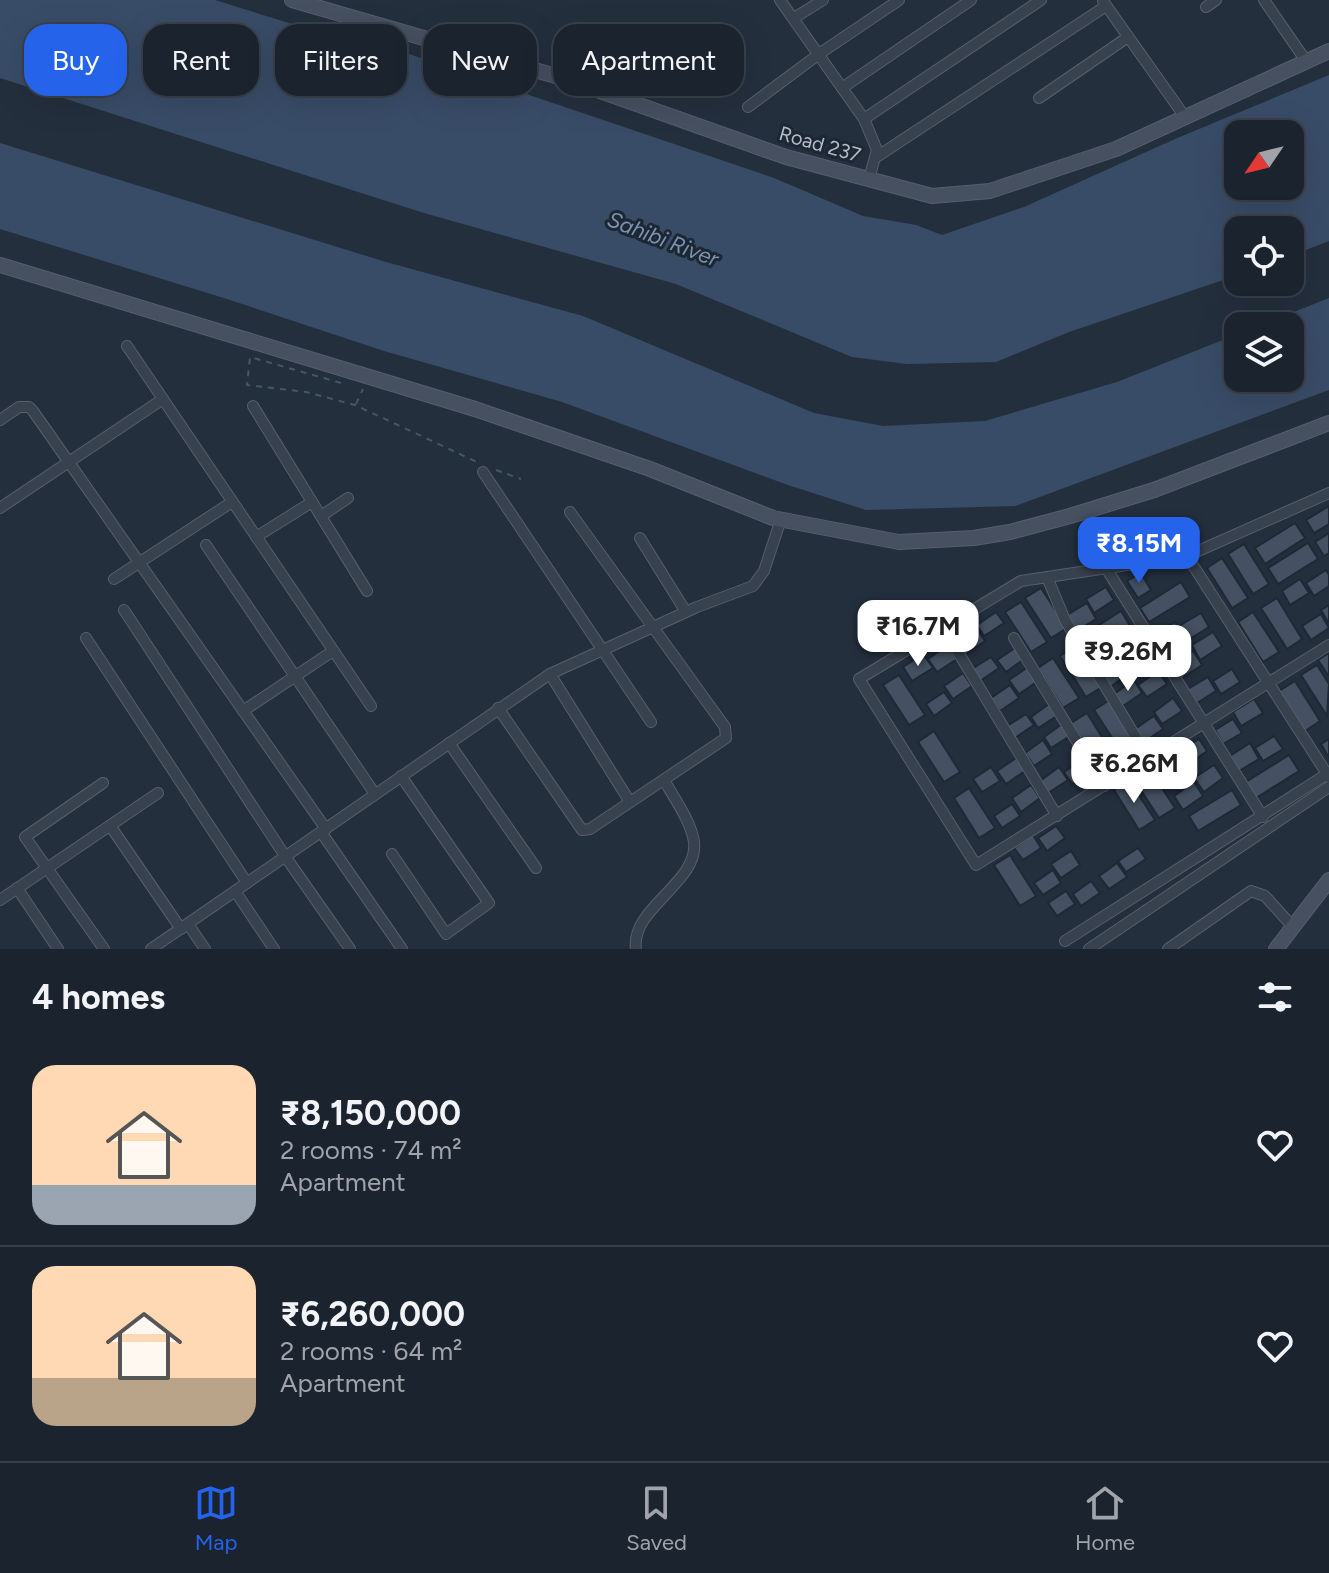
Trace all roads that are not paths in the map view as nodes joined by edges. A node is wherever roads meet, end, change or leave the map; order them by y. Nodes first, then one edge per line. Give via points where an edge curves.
1 (292, 0) edge
2 (780, 0) edge
3 (823, 0) edge
4 (899, 0) edge
5 (971, 0) edge
6 (1041, 0) edge
7 (1264, 0) edge
8 (1104, 3) edge
9 (794, 18) junction
10 (1128, 37) junction
11 (1329, 51) edge
12 (819, 54) junction
13 (1306, 61) junction
14 (842, 88) junction
15 (1039, 98) dead end
16 (748, 107) dead end
17 (1185, 117) junction
18 (864, 119) junction
19 (878, 156) junction
20 (869, 179) junction
21 (0, 265) edge
22 (127, 346) dead end
23 (163, 399) junction
24 (253, 406) dead end
25 (0, 420) edge
26 (1329, 423) edge
27 (68, 461) junction
28 (484, 467) road end
29 (1329, 493) edge
30 (348, 498) dead end
31 (232, 502) junction
32 (312, 502) junction
33 (0, 508) edge
34 (570, 512) dead end
35 (321, 516) junction
36 (781, 519) junction
37 (256, 537) junction
38 (640, 538) dead end
39 (206, 545) dead end
40 (1187, 556) junction
41 (140, 562) junction
42 (1106, 568) junction
43 (1047, 577) junction
44 (114, 579) dead end
45 (367, 591) dead end
46 (124, 610) dead end
47 (686, 612) junction
48 (653, 627) junction
49 (944, 629) junction
50 (86, 638) dead end
51 (1014, 638) dead end
52 (1329, 645) edge
53 (604, 649) junction
54 (333, 651) junction
55 (550, 674) junction
56 (295, 676) junction
57 (1269, 683) junction
58 (371, 706) dead end
59 (498, 708) junction
60 (243, 711) junction
61 (651, 722) dead end
62 (1203, 725) junction
63 (449, 743) junction
64 (1149, 759) junction
65 (401, 776) junction
66 (1328, 776) edge
67 (664, 780) junction
68 (103, 783) dead end
69 (1104, 786) junction
70 (1329, 787) edge
71 (158, 793) dead end
72 (375, 794) junction
73 (630, 802) junction
74 (1057, 816) junction
75 (1263, 817) junction
76 (111, 827) junction
77 (324, 830) junction
78 (392, 854) dead end
79 (285, 856) junction
80 (47, 868) junction
81 (536, 868) dead end
82 (1329, 880) edge
83 (247, 883) junction
84 (17, 888) junction
85 (235, 891) junction
86 (0, 900) edge
87 (184, 926) junction
88 (1293, 927) junction
89 (1065, 941) dead end
90 (58, 949) edge
91 (104, 949) edge
92 (151, 949) edge
93 (205, 949) edge
94 (274, 949) edge
95 (350, 949) edge
96 (402, 949) edge
97 (636, 949) edge
98 (1089, 949) edge
99 (1168, 949) edge
100 (1276, 949) edge

1 - 20 street, Road 237 via 566,79 786,157
2 - 9 street
3 - 9 street
4 - 12 street
5 - 14 street
6 - 18 street
7 - 13 street
8 - 10 street
8 - 19 street
9 - 12 street
10 - 15 street
10 - 17 street
11 - 13 street, Road 237
12 - 14 street
12 - 16 street
13 - 17 street, Road 237
14 - 18 street
17 - 20 street, Road 237 via 1116,149 990,191 932,196
18 - 19 street
19 - 20 street
21 - 36 street via 475,409
22 - 23 street
23 - 27 street
23 - 31 street
24 - 32 street
25 - 27 street via 19,407 29,407
26 - 36 street via 1154,490 1010,532 899,542
27 - 33 street
27 - 41 street
28 - 53 street
29 - 40 street
30 - 35 street
31 - 37 street
31 - 41 street
32 - 35 street
32 - 37 street
34 - 48 street
35 - 45 street
36 - 47 street via 759,581
37 - 54 street
38 - 47 street
39 - 56 street
40 - 42 street
40 - 57 street
41 - 44 street
41 - 60 street
42 - 43 street
42 - 62 street
43 - 49 street via 1021,581
43 - 64 street via 1065,620
46 - 79 street
47 - 48 street
48 - 53 street
48 - 67 street via 727,734 722,743
49 - 74 street
49 - 74 street via 859,679 976,865
50 - 83 street
51 - 69 street
52 - 57 street
53 - 55 street
53 - 61 street
54 - 56 street
54 - 58 street
55 - 59 street
55 - 73 street
56 - 60 street
56 - 72 street
57 - 62 street
57 - 66 street
59 - 63 street
59 - 73 street via 582,830
60 - 77 street
62 - 64 street
62 - 75 street
63 - 65 street
63 - 81 street
64 - 69 street
65 - 72 street
65 - 78 street via 489,903 446,934
66 - 75 street
67 - 73 street
67 - 97 street via 691,831 694,851 639,926
68 - 80 street via 25,837
69 - 74 street
70 - 98 street
71 - 76 street
72 - 77 street
75 - 89 street
76 - 80 street
76 - 87 street
77 - 79 street
77 - 96 street
79 - 83 street
79 - 95 street
80 - 84 street
80 - 91 street
82 - 88 street
83 - 85 street
84 - 86 street
84 - 90 street
85 - 87 street
85 - 94 street
87 - 92 street
87 - 93 street
88 - 99 street via 1265,896 1251,891
88 - 100 street

